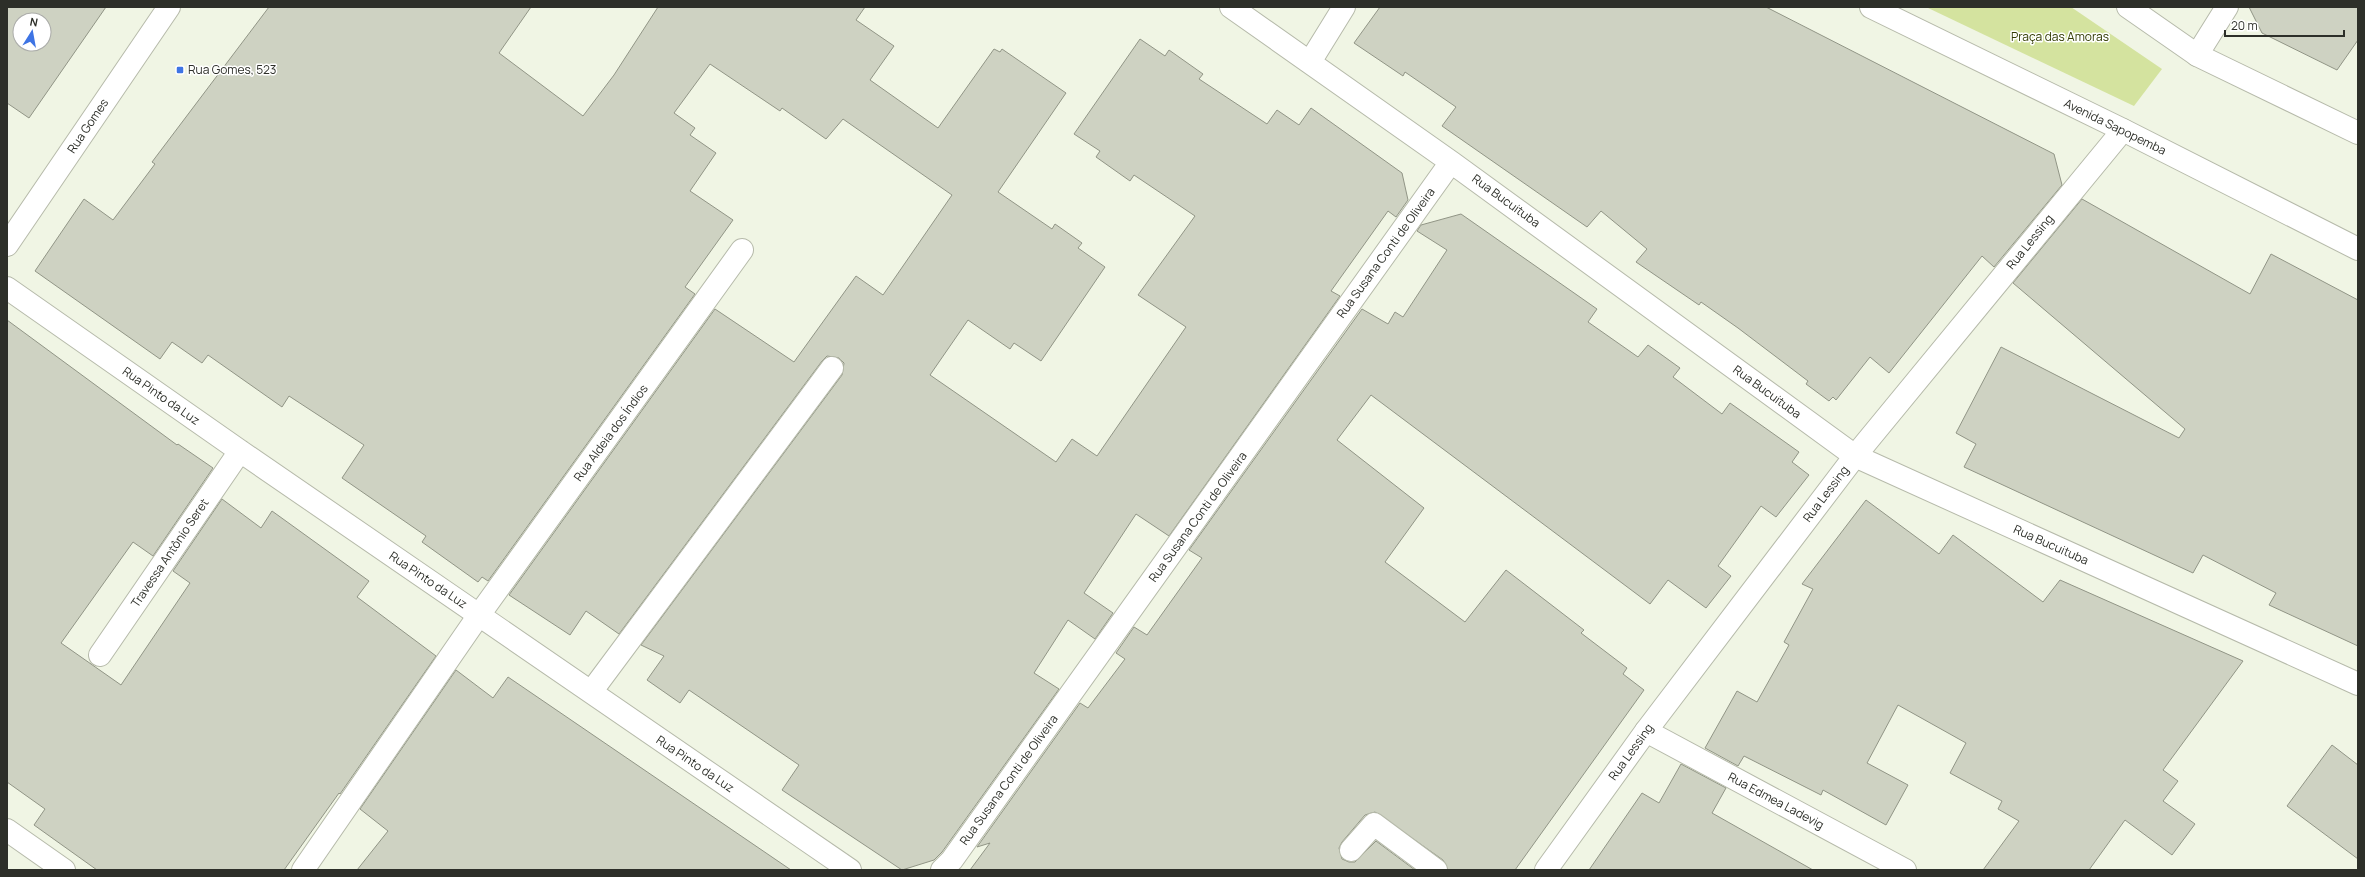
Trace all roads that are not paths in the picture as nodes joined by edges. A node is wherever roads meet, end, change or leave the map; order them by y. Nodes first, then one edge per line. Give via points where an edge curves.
1 (169, 7) edge
2 (1231, 7) edge
3 (1344, 7) edge
4 (1871, 7) edge
5 (2128, 7) edge
6 (2227, 7) edge
7 (2197, 55) junction
8 (1310, 62) junction
9 (2123, 130) junction
10 (2358, 133) edge
11 (1452, 162) junction
12 (7, 245) edge
13 (2358, 249) edge
14 (742, 250) dead end
15 (7, 288) edge
16 (832, 368) dead end
17 (240, 451) junction
18 (1855, 456) junction
19 (479, 615) junction
20 (100, 656) dead end
21 (2358, 684) edge
22 (590, 692) junction
23 (1646, 731) junction
24 (7, 830) edge
25 (1351, 850) dead end
26 (64, 870) edge
27 (303, 870) edge
28 (850, 870) edge
29 (942, 870) edge
30 (1436, 870) edge
31 (1546, 870) edge
32 (1905, 870) edge

1 - 12 street, Rua Gomes
2 - 8 street, Rua Bucuituba
3 - 8 street
4 - 9 street, Avenida Sapopemba
5 - 7 street
6 - 7 street
7 - 10 street
8 - 11 street, Rua Bucuituba
9 - 13 street, Avenida Sapopemba
9 - 18 street, Rua Lessing
11 - 18 street, Rua Bucuituba
11 - 29 street, Rua Susana Conti de Oliveira via 952,860
14 - 19 street, Rua Aldeia dos Índios
15 - 17 street, Rua Pinto da Luz
16 - 22 street
17 - 19 street, Rua Pinto da Luz
17 - 20 street, Travessa Antônio Seret
18 - 21 street, Rua Bucuituba
18 - 23 street, Rua Lessing
19 - 22 street, Rua Pinto da Luz
19 - 27 street, Rua Aldeia dos Índios
22 - 28 street, Rua Pinto da Luz
23 - 31 street, Rua Lessing
23 - 32 street, Rua Edmea Ladevig
24 - 26 street
25 - 30 street via 1374,824

